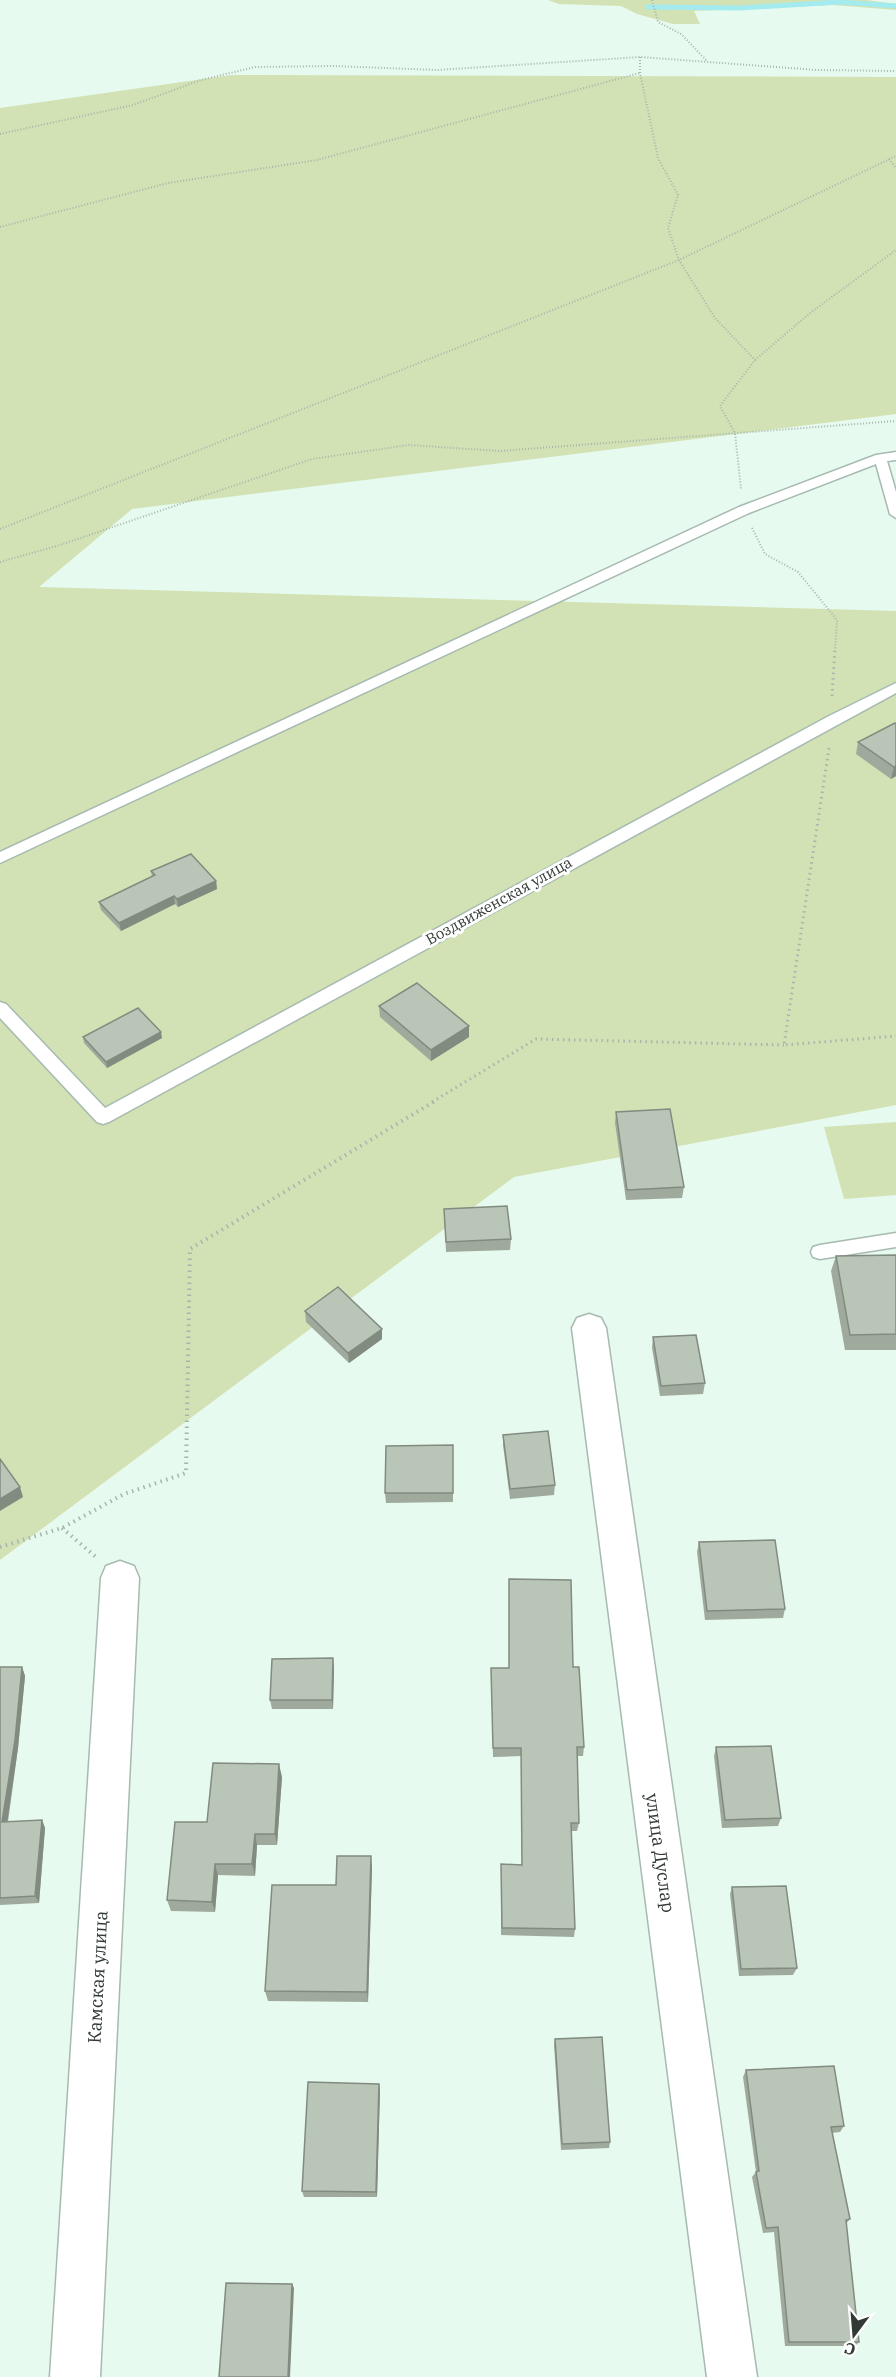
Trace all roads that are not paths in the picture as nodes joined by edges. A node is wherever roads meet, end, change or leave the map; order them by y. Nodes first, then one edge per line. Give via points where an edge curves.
1 (896, 456) edge
2 (880, 459) junction
3 (896, 514) edge
4 (896, 687) edge
5 (0, 858) edge
6 (0, 1008) edge
7 (896, 1240) edge
8 (820, 1252) dead end
9 (589, 1328) dead end
10 (120, 1578) road end
11 (75, 2377) edge
12 (732, 2377) edge

1 - 2 lane
2 - 3 lane
2 - 5 lane via 744,510
4 - 6 lane, Воздвиженская улица via 103,1118
7 - 8 lane
9 - 12 street, улица Дуслар
10 - 11 street, Камская улица

